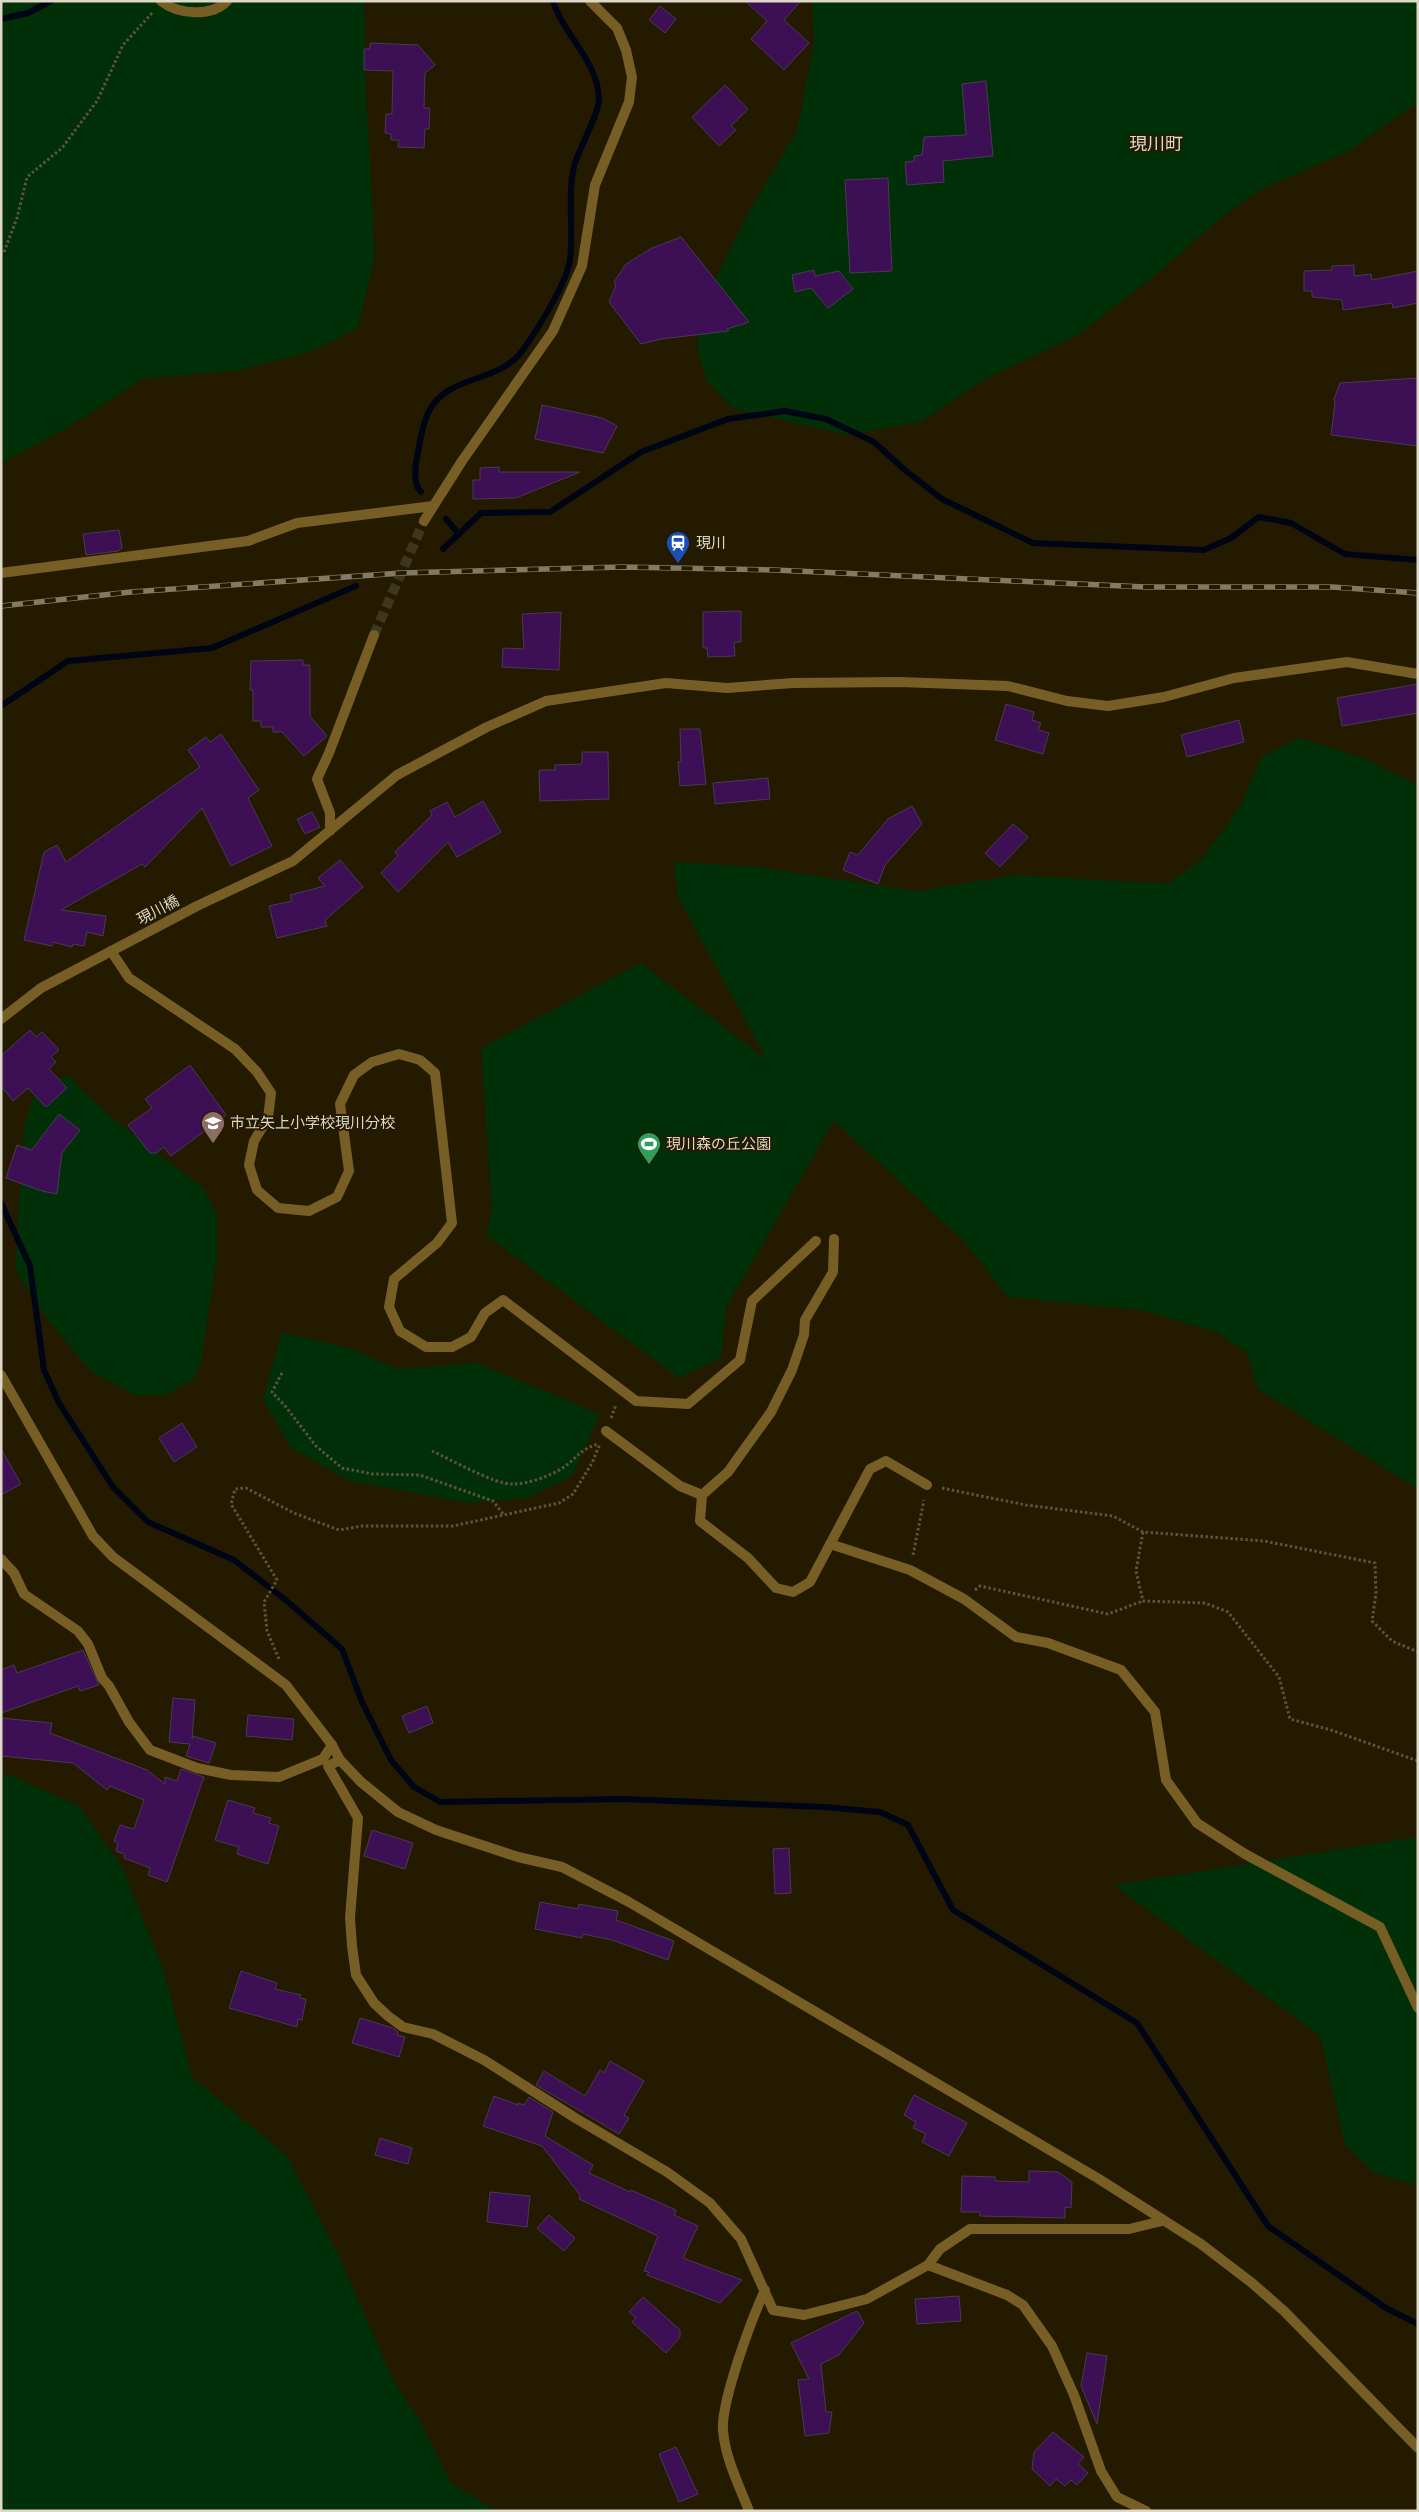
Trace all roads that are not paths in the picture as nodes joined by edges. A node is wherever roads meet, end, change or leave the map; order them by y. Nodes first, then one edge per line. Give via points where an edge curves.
1 (227, 1) edge
2 (590, 1) edge
3 (162, 2) edge
4 (433, 506) junction
5 (424, 521) tunnel mouth
6 (1, 574) edge
7 (374, 635) tunnel mouth
8 (1418, 674) edge
9 (330, 831) junction
10 (111, 951) junction
11 (1, 1019) edge
12 (834, 1239) dead end
13 (816, 1241) dead end
14 (1, 1375) edge
15 (606, 1431) road end
16 (927, 1485) road end
17 (702, 1495) junction
18 (830, 1544) junction
19 (1, 1559) edge
20 (332, 1744) junction
21 (340, 1760) junction
22 (1418, 2008) edge
23 (1162, 2221) junction
24 (928, 2265) junction
25 (765, 2290) junction
26 (1418, 2448) edge
27 (749, 2511) edge
28 (1146, 2511) edge

1 - 3 street via 204,13 176,10
2 - 4 street via 617,28 632,77 629,102 595,185 582,266 553,331
4 - 5 street
4 - 6 street via 297,523 248,541
7 - 9 street via 317,779 330,813
8 - 9 street, 現川橋 via 1346,662 1234,678 1164,697 1108,706 1066,702 1008,686 900,682 793,683 727,688 666,683 599,691 546,701 487,727 397,775
9 - 10 street, 現川橋 via 293,861
10 - 11 street, 現川橋 via 41,988
10 - 13 street via 129,978 235,1049 271,1093 268,1118 254,1141 249,1165 257,1190 278,1208 309,1211 337,1197 349,1171 340,1104 354,1075 372,1062 399,1054 420,1060 435,1073 452,1223 437,1243 394,1279 389,1307 400,1331 426,1346 452,1347 471,1337 485,1313 504,1300 636,1401 688,1404 740,1360 752,1300
12 - 17 street via 833,1272 805,1320 804,1334 792,1370 771,1412 728,1472
14 - 20 street via 93,1536 113,1556 286,1686
15 - 17 street via 680,1486
16 - 18 street via 886,1462 870,1469
17 - 18 street via 700,1521 748,1558 776,1588 793,1592 810,1582
18 - 22 street via 910,1570 964,1599 1016,1637 1048,1643 1121,1670 1156,1712 1166,1780 1197,1823 1245,1854 1380,1927
19 - 20 street via 14,1573 24,1594 78,1631 88,1644 102,1678 150,1750 197,1768 231,1775 279,1777 324,1759
20 - 21 street
21 - 23 street via 398,1812 436,1830 518,1857 562,1867 629,1902 1099,2179
21 - 25 street via 328,1766 358,1818 350,1918 356,1975 374,2003 403,2027 434,2034 484,2060 667,2172 710,2203 741,2239
23 - 24 street via 1129,2229 970,2229 940,2249
23 - 26 street via 1201,2244 1252,2282
24 - 25 street via 867,2299 804,2315 773,2310
24 - 28 street via 1007,2294 1023,2305 1052,2346 1074,2395 1101,2471 1117,2498
25 - 27 street via 754,2314 727,2401 723,2430 732,2469

